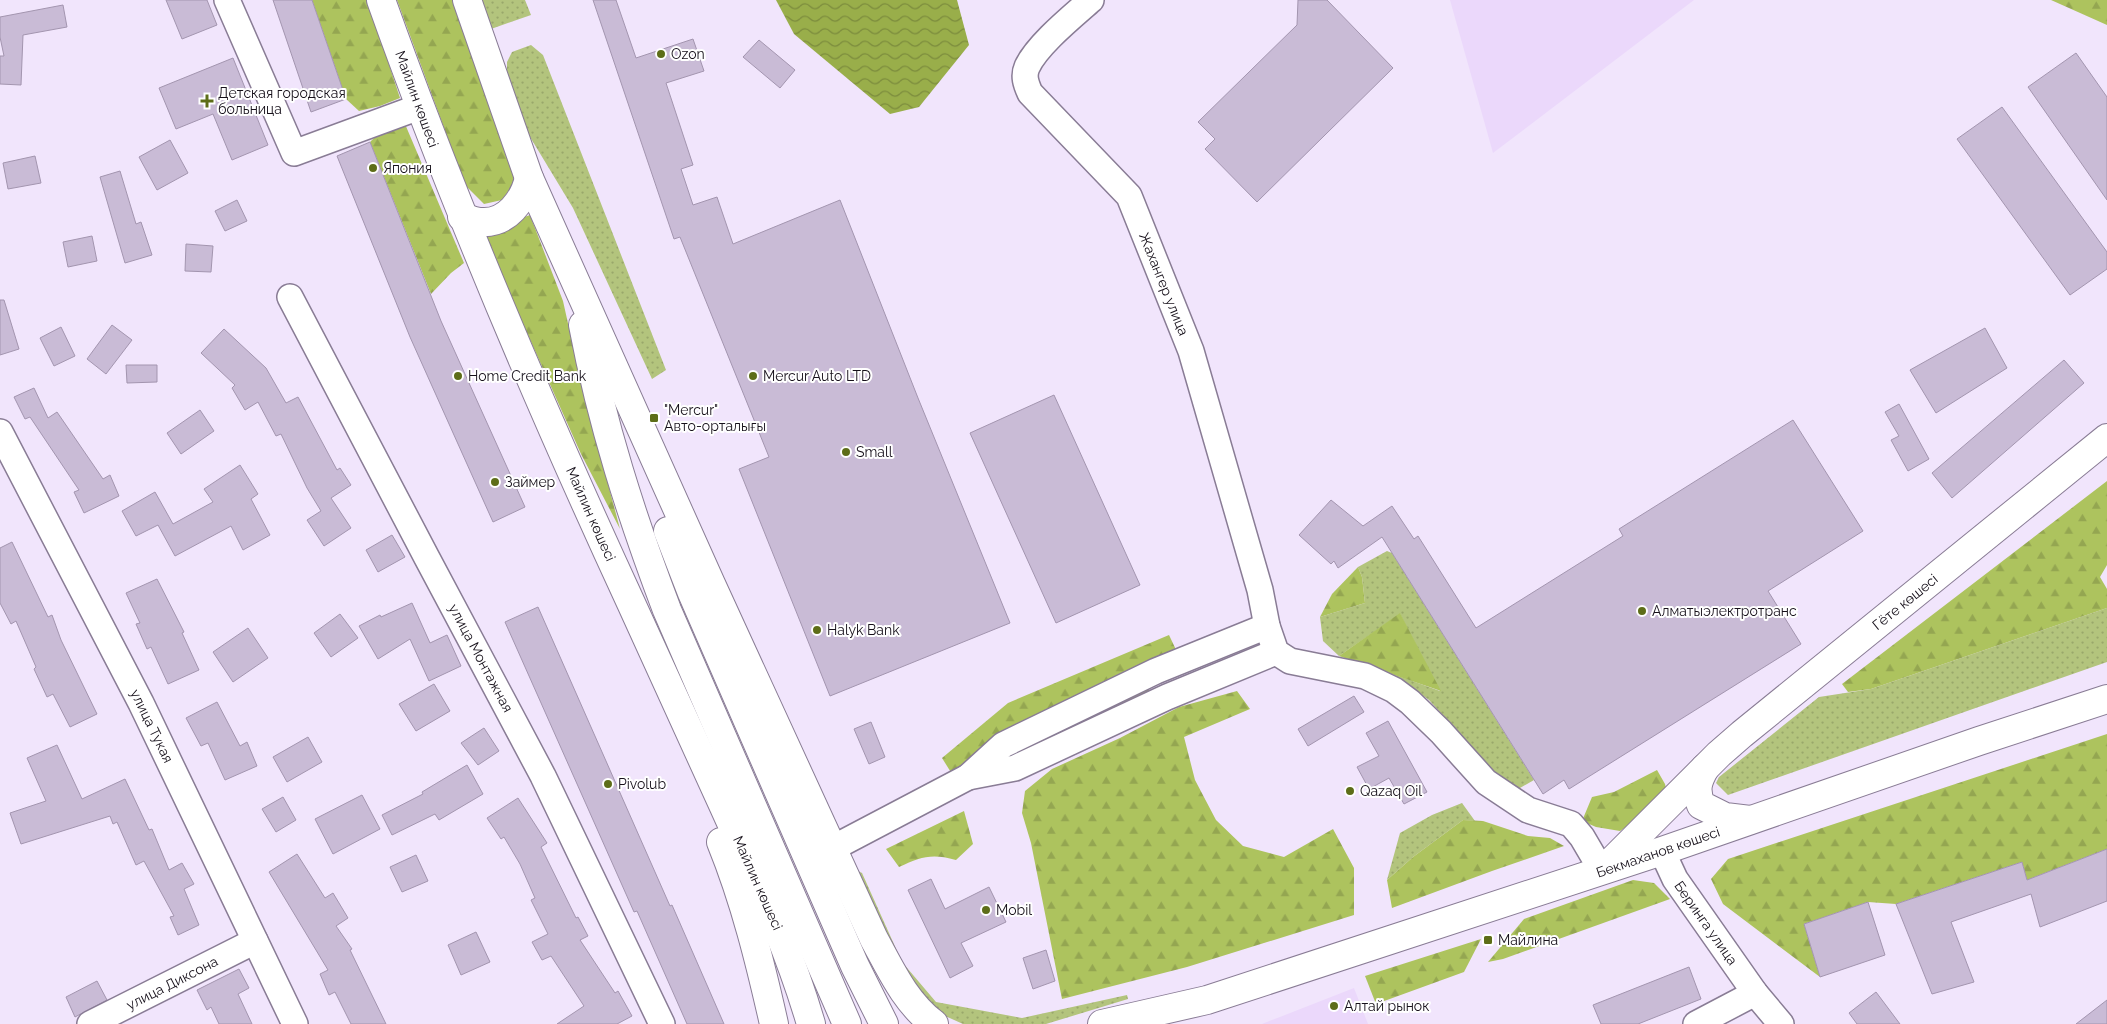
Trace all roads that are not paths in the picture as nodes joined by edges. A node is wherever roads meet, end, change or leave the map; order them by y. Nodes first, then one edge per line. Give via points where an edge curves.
1 (227, 0) edge
2 (381, 0) edge
3 (466, 0) edge
4 (1092, 0) edge
5 (419, 106) junction
6 (529, 178) junction
7 (462, 217) junction
8 (574, 280) junction
9 (290, 296) dead end
10 (0, 432) edge
11 (2107, 438) edge
12 (9, 470) edge
13 (610, 560) junction
14 (1266, 626) junction
15 (1276, 652) junction
16 (2107, 699) edge
17 (1705, 768) junction
18 (968, 778) junction
19 (1750, 820) junction
20 (833, 848) junction
21 (1662, 851) junction
22 (1602, 871) junction
23 (255, 941) junction
24 (1755, 993) junction
25 (1207, 1000) junction
26 (90, 1024) edge
27 (295, 1024) edge
28 (662, 1024) edge
29 (774, 1024) edge
30 (811, 1024) edge
31 (847, 1024) edge
32 (884, 1024) edge
33 (934, 1024) edge
34 (1102, 1024) edge
35 (1160, 1024) edge
36 (1181, 1024) edge
37 (1696, 1024) edge
38 (1781, 1024) edge

1 - 5 street via 294,153
2 - 5 main road, Майлин көшесі
3 - 6 main road, Майлин көшесі
4 - 14 street, Жахангер улица via 1047,41 1028,67 1025,81 1030,93 1129,196 1191,351 1260,590
5 - 7 main road, Майлин көшесі
6 - 7 main road via 526,192 517,206 499,219 482,222
6 - 8 main road, Майлин көшесі
7 - 13 main road, Майлин көшесі
8 - 20 main road, Майлин көшесі
8 - 31 main road, Майлин көшесі via 596,389 620,480 645,552 667,610
8 - 32 main road, Майлин көшесі via 692,593 855,966
9 - 28 street, улица Монтажная via 539,767
10 - 12 street, улица Тукая
11 - 17 main road, Гёте көшесі via 1742,734
12 - 23 street, улица Тукая via 141,703
13 - 29 main road via 735,877
13 - 30 main road, Майлин көшесі via 769,906
14 - 15 street, Жахангер улица
14 - 18 street via 1156,671 1003,745
15 - 18 street via 1167,697 1015,768
15 - 22 street via 1290,661 1366,676 1394,690 1442,732 1486,782 1528,810 1571,824
16 - 19 main road, Бекмаханов көшесі
17 - 19 main road via 1696,788 1701,805 1725,816
17 - 22 main road, Гёте көшесі
18 - 20 street
19 - 21 main road, Бекмаханов көшесі
20 - 33 main road, Майлин көшесі via 874,939 905,995
21 - 22 main road, Бекмаханов көшесі
21 - 24 street, Беринга улица via 1675,879
22 - 25 main road, Бекмаханов көшесі
23 - 26 street, улица Диксона
23 - 27 street, улица Тукая
24 - 37 street
24 - 38 street, Беринга улица
25 - 34 main road, Бекмаханов көшесі
25 - 35 main road, Бекмаханов көшесі
25 - 36 main road

